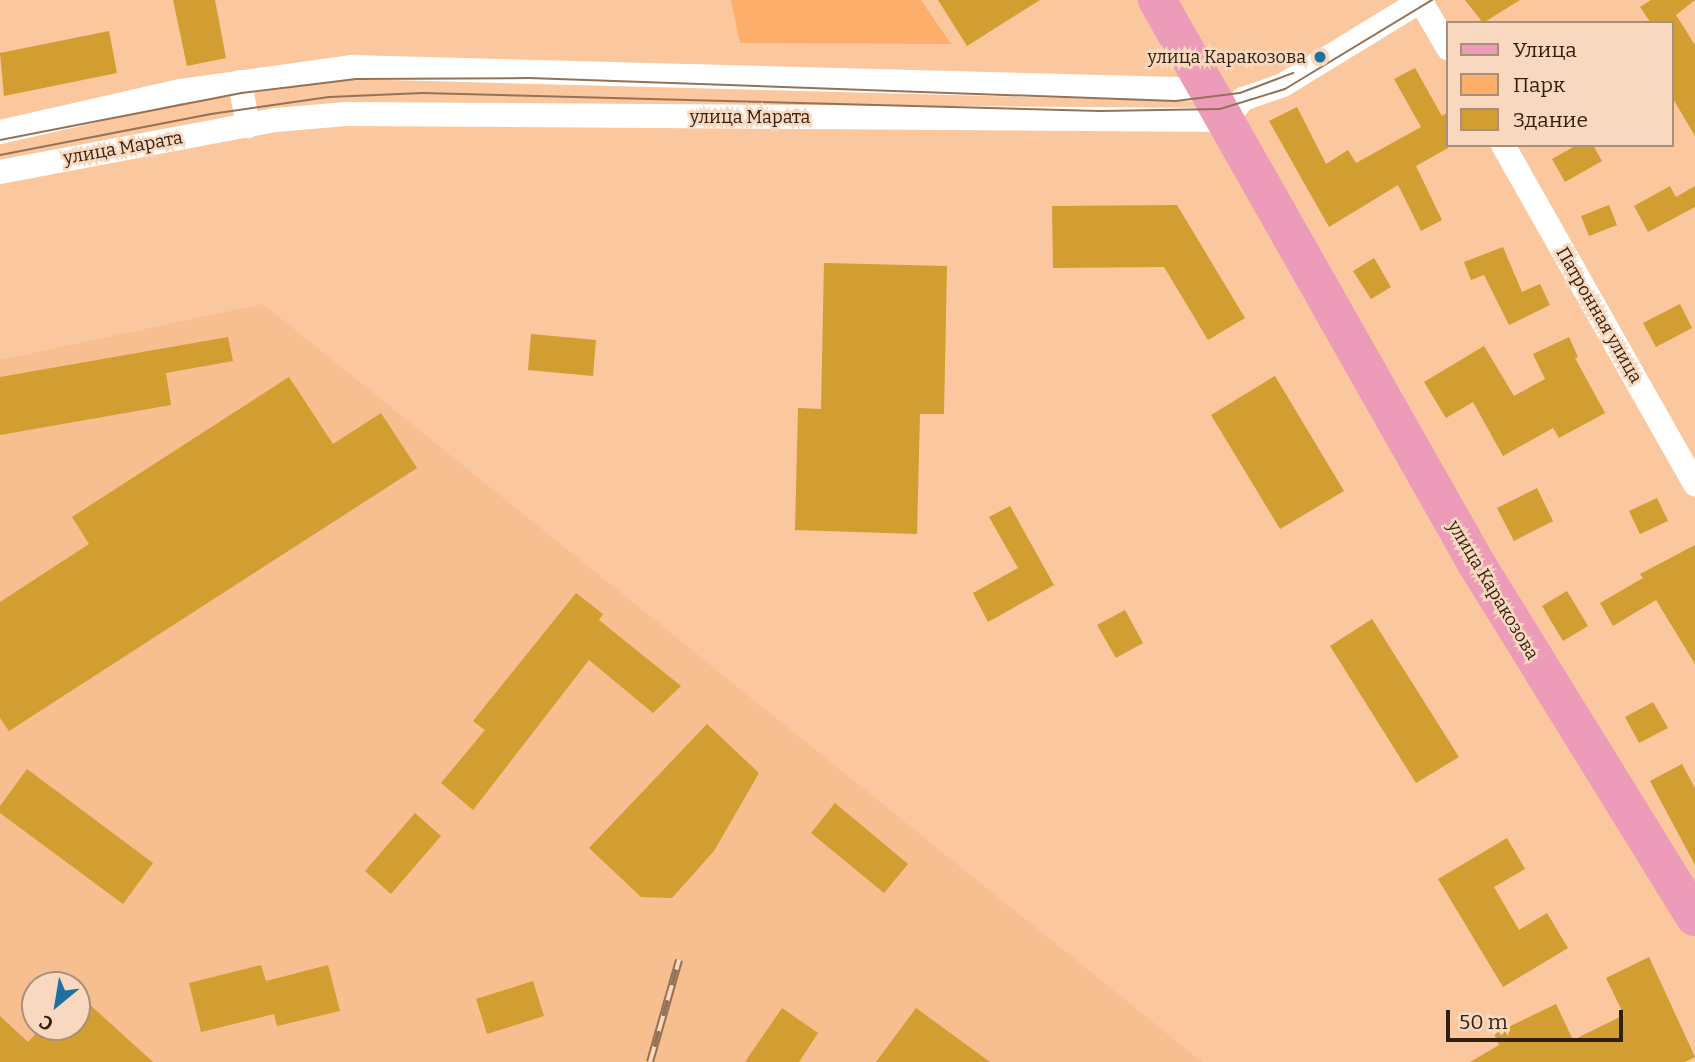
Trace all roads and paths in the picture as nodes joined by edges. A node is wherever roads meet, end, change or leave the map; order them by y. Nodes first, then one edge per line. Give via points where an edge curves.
1 (1157, 0) edge
2 (1421, 0) edge
3 (1446, 44) edge
4 (240, 82) junction
5 (1226, 102) junction
6 (248, 126) junction
7 (0, 132) edge
8 (1504, 147) edge
9 (0, 172) edge
10 (1695, 484) edge
11 (1695, 918) edge

1 - 5 main road, улица Каракозова
2 - 3 street
2 - 5 street, улица Марата via 1283,85
4 - 5 street, улица Марата via 352,67 467,67
4 - 6 street
4 - 7 street, улица Марата
5 - 6 street, улица Марата via 346,114
5 - 11 main road, улица Каракозова via 1476,563
6 - 9 street, улица Марата
8 - 10 street, Патронная улица

